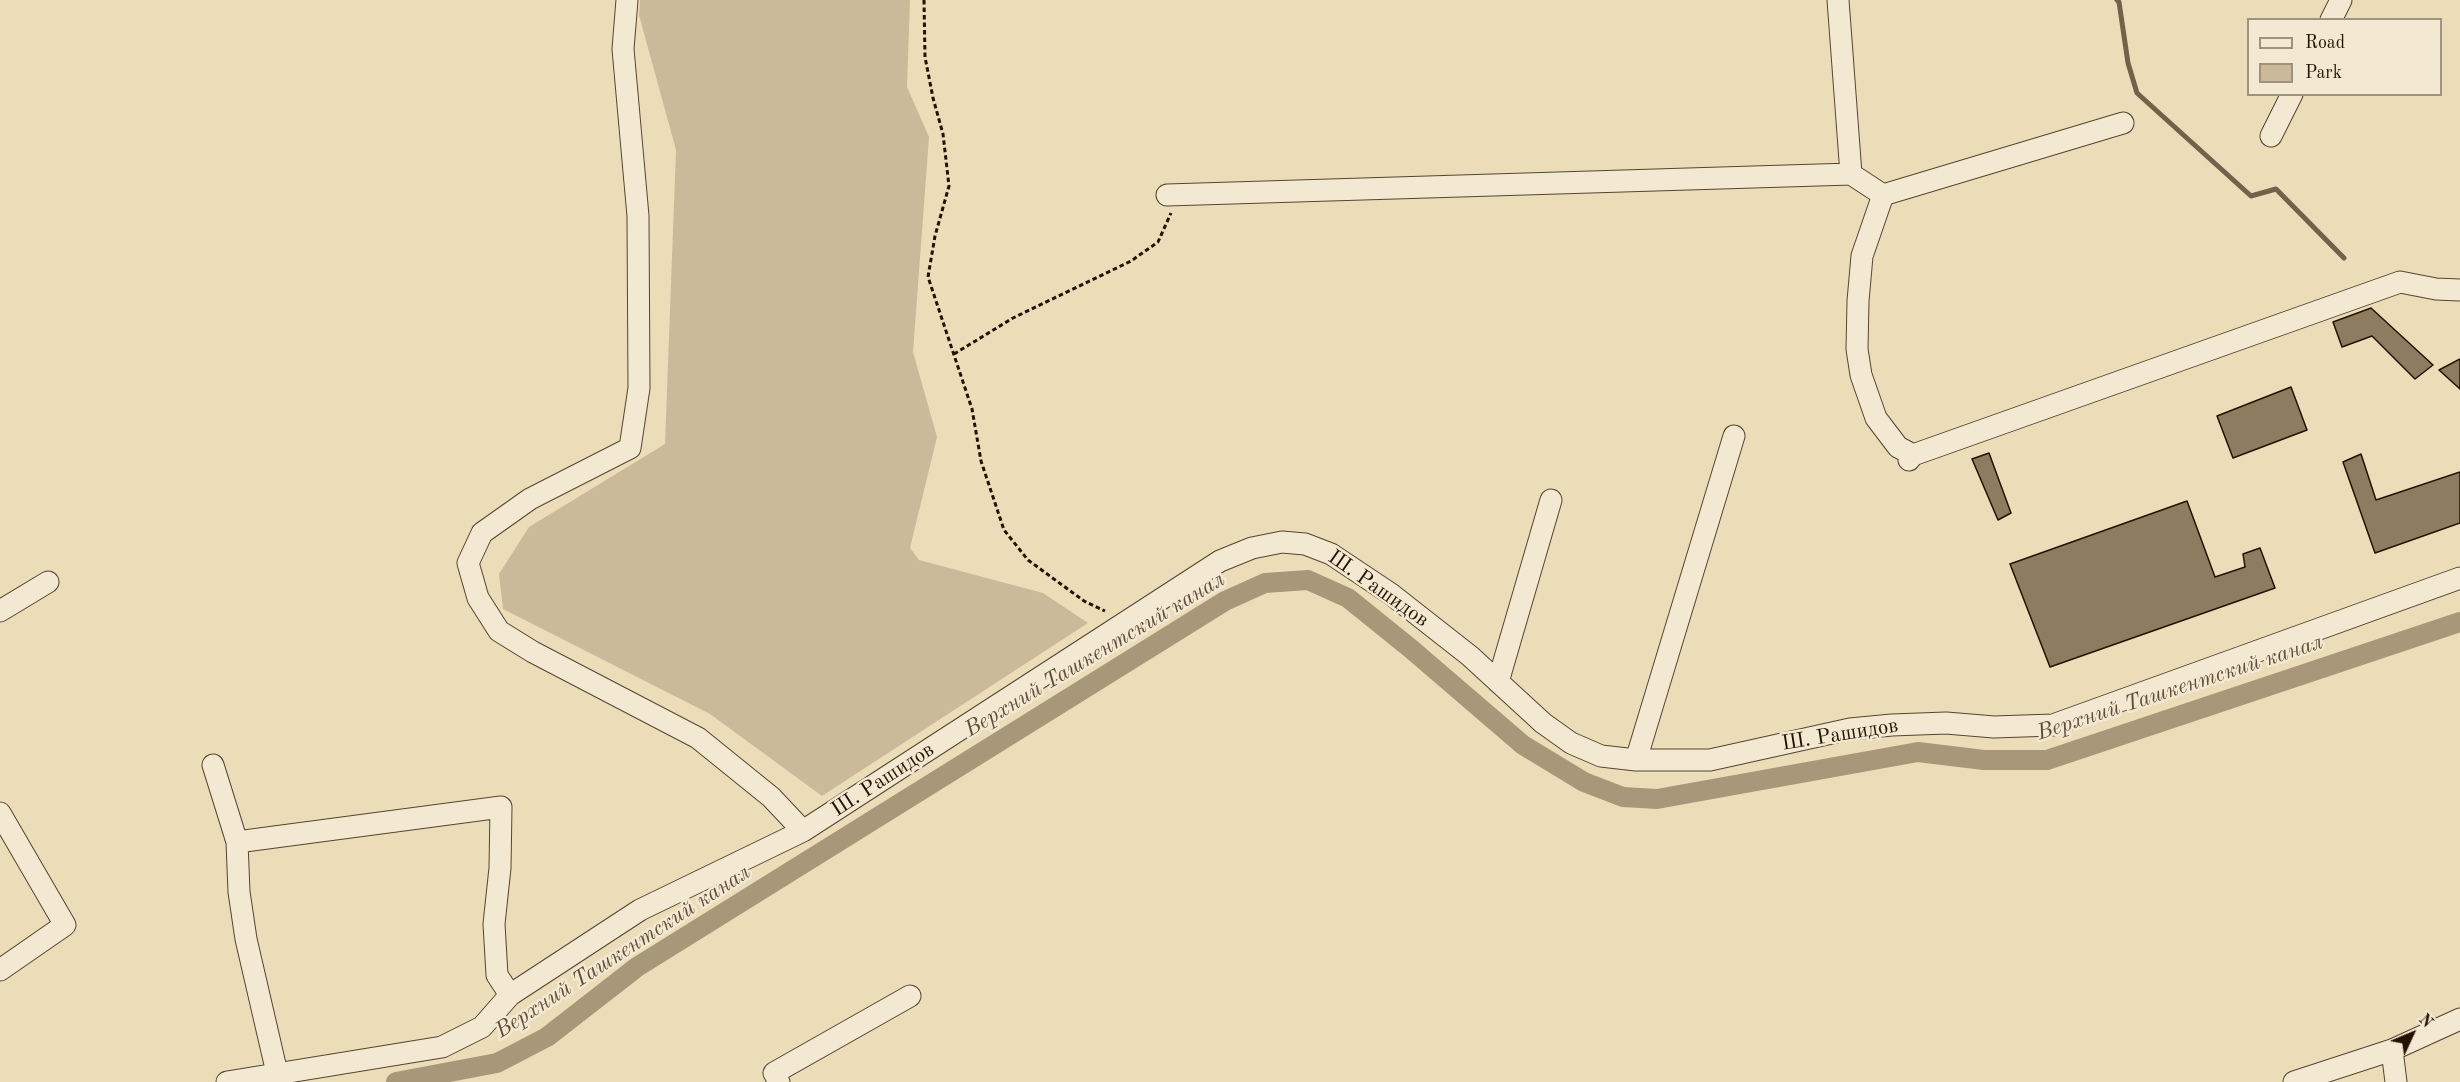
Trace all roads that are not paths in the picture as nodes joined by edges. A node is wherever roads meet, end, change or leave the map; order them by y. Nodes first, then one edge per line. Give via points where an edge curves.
1 (627, 0) edge
2 (1838, 0) edge
3 (2341, 0) edge
4 (2332, 18) edge
5 (2291, 96) edge
6 (2123, 123) dead end
7 (2271, 136) dead end
8 (1851, 174) junction
9 (1167, 195) road end
10 (1883, 195) junction
11 (2460, 290) edge
12 (1734, 436) dead end
13 (1551, 500) dead end
14 (2460, 578) edge
15 (48, 582) dead end
16 (0, 611) edge
17 (1498, 682) junction
18 (1636, 760) junction
19 (213, 765) dead end
20 (0, 813) edge
21 (803, 831) junction
22 (237, 842) junction
23 (0, 970) edge
24 (510, 995) junction
25 (910, 996) dead end
26 (2460, 1019) edge
27 (2392, 1050) junction
28 (277, 1073) junction
29 (227, 1082) edge
30 (779, 1082) edge
31 (2294, 1082) edge
32 (2396, 1082) edge

1 - 21 street via 623,49 638,216 639,388 630,448 530,499 482,533 468,562 478,598 499,631 698,738 771,797
2 - 8 street
3 - 4 street
5 - 7 street
6 - 10 street
8 - 9 street
8 - 10 street
10 - 11 street via 1862,256 1857,349 1861,375 1876,418 1911,458 2400,282
12 - 18 street
13 - 17 street
14 - 18 street, Ш. Рашидов via 2053,725 1892,725 1850,729 1710,760
15 - 16 street
17 - 18 street, Ш. Рашидов via 1571,743 1601,756
17 - 21 street, Ш. Рашидов via 1391,594 1331,554 1305,544 1282,542 1252,548 1220,561
19 - 22 street
20 - 23 street via 65,925
21 - 24 street, Ш. Рашидов via 640,910
22 - 24 street via 501,807 494,924 496,975
22 - 28 street via 246,939
24 - 28 street, Ш. Рашидов via 482,1027 442,1047
25 - 30 street via 774,1073
26 - 27 street
27 - 31 street
27 - 32 street
28 - 29 street, Ш. Рашидов

